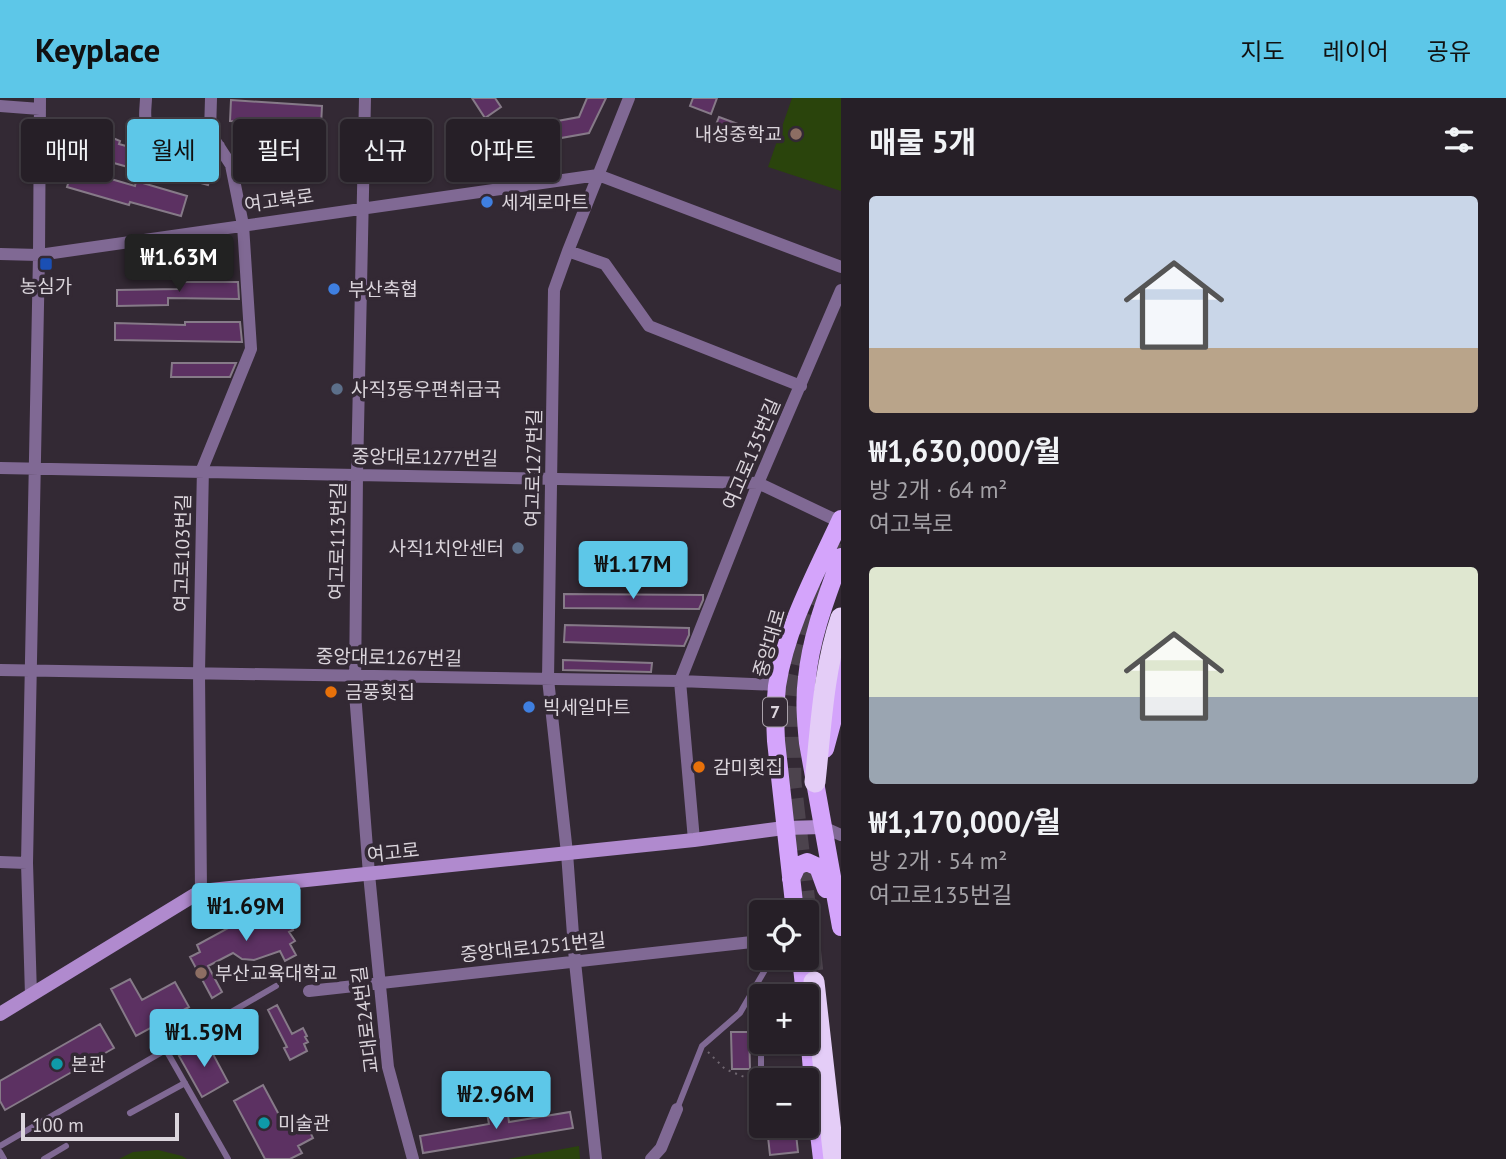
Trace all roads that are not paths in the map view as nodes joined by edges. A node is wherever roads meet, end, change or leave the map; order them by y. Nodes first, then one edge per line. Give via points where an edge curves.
1 (146, 98) edge
2 (211, 98) edge
3 (365, 98) edge
4 (629, 98) edge
5 (40, 104) edge
6 (0, 106) edge
7 (146, 119) edge
8 (210, 119) edge
9 (219, 146) edge
10 (598, 175) junction
11 (363, 208) junction
12 (243, 225) junction
13 (568, 251) junction
14 (0, 254) edge
15 (38, 255) junction
16 (841, 267) edge
17 (841, 290) edge
18 (801, 386) junction
19 (0, 468) edge
20 (35, 468) junction
21 (203, 472) junction
22 (357, 475) junction
23 (552, 479) junction
24 (758, 483) junction
25 (840, 521) edge
26 (841, 557) edge
27 (841, 618) edge
28 (841, 667) edge
29 (0, 670) edge
30 (31, 670) junction
31 (199, 673) junction
32 (355, 676) junction
33 (548, 679) junction
34 (680, 681) junction
35 (778, 685) junction
36 (815, 782) junction
37 (823, 827) junction
38 (784, 828) junction
39 (841, 835) edge
40 (694, 840) junction
41 (566, 853) junction
42 (0, 862) edge
43 (27, 863) junction
44 (369, 874) junction
45 (791, 879) junction
46 (201, 891) junction
47 (794, 900) edge
48 (839, 907) edge
49 (841, 927) edge
50 (749, 943) edge
51 (575, 962) junction
52 (765, 970) edge
53 (380, 984) junction
54 (276, 986) dead end
55 (309, 991) dead end
56 (31, 995) junction
57 (0, 1014) edge
58 (166, 1050) junction
59 (816, 1054) edge
60 (185, 1083) junction
61 (677, 1109) joint
62 (130, 1114) dead end
63 (819, 1134) edge
64 (66, 1146) dead end
65 (0, 1149) edge
66 (4, 1159) edge
67 (44, 1159) edge
68 (228, 1159) edge
69 (413, 1159) edge
70 (596, 1159) edge
71 (651, 1159) edge
72 (822, 1159) edge
73 (834, 1159) edge

1 - 7 street
2 - 8 street, 여고로103번길
3 - 11 street, 여고로113번길
4 - 10 street, 여고로127번길
5 - 6 street
5 - 15 street
9 - 12 street, 여고로103번길 via 231,165
10 - 11 street, 여고북로
10 - 13 street, 여고로127번길
10 - 16 street, 여고북로
11 - 12 street, 여고북로
11 - 22 street, 여고로113번길
12 - 15 street, 여고북로
12 - 21 street, 여고로103번길 via 251,349
13 - 18 street via 605,264 649,326
13 - 23 street, 여고로127번길 via 554,290
14 - 15 street, 여고북로
15 - 20 street
17 - 18 street, 여고로135번길
18 - 24 street, 여고로135번길
19 - 20 street, 중앙대로1277번길
20 - 21 street, 중앙대로1277번길
20 - 30 street
21 - 22 street, 중앙대로1277번길
21 - 31 street, 여고로103번길
22 - 23 street, 중앙대로1277번길
22 - 32 street, 여고로113번길
23 - 24 street, 중앙대로1277번길
23 - 33 street, 여고로127번길
24 - 25 street, 중앙대로1277번길
24 - 34 street, 여고로135번길
25 - 35 main road, 중앙대로 / 7 via 791,632
26 - 36 main road, 7 via 820,616 807,677 805,718
27 - 36 highway via 826,681
28 - 36 main road via 832,723
29 - 30 street, 중앙대로1267번길
30 - 31 street, 중앙대로1267번길
30 - 43 street
31 - 32 street, 중앙대로1267번길
31 - 46 street, 여고로103번길
32 - 33 street, 중앙대로1267번길
32 - 44 street, 여고로113번길
33 - 34 street, 중앙대로1267번길
33 - 41 street, 여고로127번길
34 - 35 street, 중앙대로1267번길
34 - 40 street, 여고로135번길
35 - 38 main road, 중앙대로 / 7 via 776,741
36 - 37 main road, 7
37 - 38 main road, 여고로
37 - 39 street
37 - 48 main road, 7
38 - 40 main road, 여고로
38 - 45 main road, 중앙대로 / 7
40 - 41 main road, 여고로
41 - 44 main road, 여고로
41 - 51 street, 여고로127번길
42 - 43 street
43 - 56 street
44 - 46 main road, 여고로
44 - 53 street, 교대로24번길
45 - 47 main road, 중앙대로 / 7
45 - 48 main road via 797,866 807,862 818,867 827,893
46 - 56 main road, 여고로
48 - 49 main road, 7
50 - 51 street, 중앙대로1251번길
51 - 53 street, 중앙대로1251번길
51 - 70 street, 여고로127번길
52 - 61 lane via 740,1013 702,1046
53 - 55 street, 중앙대로1251번길
53 - 69 street, 교대로24번길 via 388,1067
54 - 58 lane
56 - 57 main road, 여고로
58 - 60 lane
58 - 65 lane
59 - 73 highway
60 - 62 lane
60 - 68 lane
61 - 71 street via 661,1148
63 - 72 main road
64 - 67 lane
65 - 66 lane

